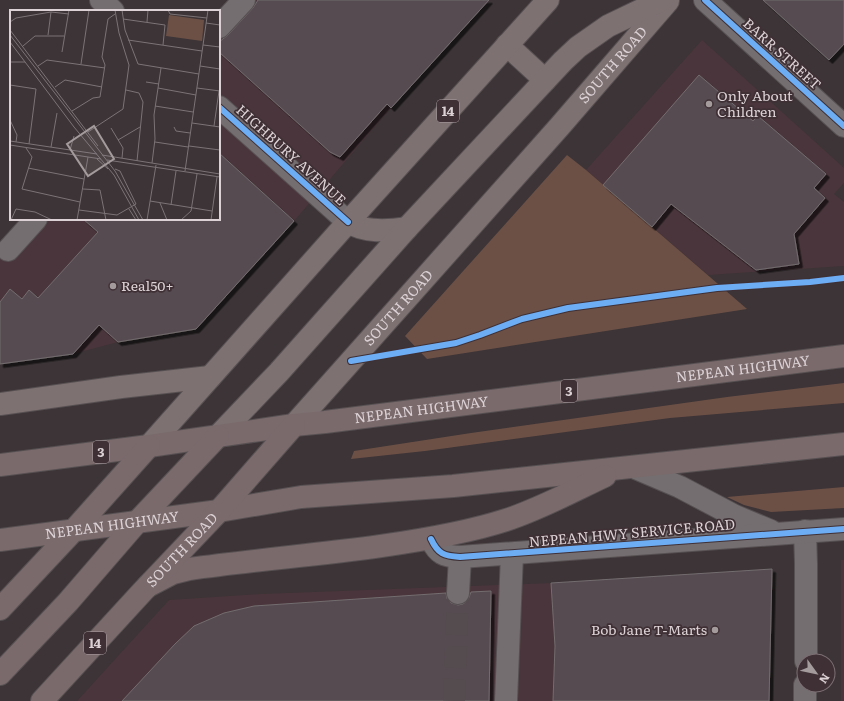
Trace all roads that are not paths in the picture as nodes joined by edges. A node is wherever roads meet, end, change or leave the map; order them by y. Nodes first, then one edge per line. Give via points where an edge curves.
1 (101, 0) edge
2 (244, 0) edge
3 (548, 0) edge
4 (662, 0) edge
5 (669, 0) edge
6 (705, 0) edge
7 (112, 10) edge
8 (220, 26) edge
9 (507, 45) junction
10 (545, 80) junction
11 (220, 108) edge
12 (844, 126) edge
13 (35, 220) edge
14 (348, 222) junction
15 (408, 228) junction
16 (8, 250) dead end
17 (844, 356) edge
18 (210, 377) junction
19 (0, 404) edge
20 (294, 425) junction
21 (218, 436) junction
22 (844, 444) edge
23 (149, 446) junction
24 (0, 465) edge
25 (626, 468) junction
26 (219, 511) junction
27 (138, 522) junction
28 (844, 529) edge
29 (74, 530) junction
30 (805, 531) junction
31 (776, 533) junction
32 (430, 539) junction
33 (0, 540) edge
34 (512, 554) junction
35 (460, 557) junction
36 (148, 586) junction
37 (458, 593) tunnel mouth
38 (0, 609) edge
39 (806, 653) edge
40 (0, 674) edge
41 (42, 701) edge
42 (506, 701) edge

1 - 7 street
2 - 8 street
3 - 9 main road, 14
4 - 10 main road via 623,18 593,36
5 - 20 main road, SOUTH ROAD / 14
6 - 12 street, BARR STREET
9 - 10 main road
9 - 14 main road, 14
10 - 15 main road
11 - 14 street, HIGHBURY AVENUE
13 - 16 street
14 - 15 main road via 357,227 373,230
14 - 18 main road, 14
15 - 21 main road
17 - 20 highway, NEPEAN HIGHWAY / 3
18 - 19 main road
18 - 23 main road, 14
20 - 21 highway, NEPEAN HIGHWAY / 3
20 - 26 highway, SOUTH ROAD / 14
21 - 23 highway, NEPEAN HIGHWAY / 3
21 - 27 highway
22 - 25 highway, NEPEAN HIGHWAY
23 - 24 highway, NEPEAN HIGHWAY / 3
23 - 29 highway, 14
25 - 26 highway, NEPEAN HIGHWAY via 453,486 301,497
25 - 31 street, NEPEAN HWY SERVICE ROAD via 680,487 735,516
25 - 32 highway via 506,520
26 - 27 highway, NEPEAN HIGHWAY
26 - 36 highway, SOUTH ROAD / 14
27 - 29 highway, NEPEAN HIGHWAY
27 - 40 highway
28 - 30 street, NEPEAN HWY SERVICE ROAD
29 - 33 highway, NEPEAN HIGHWAY
29 - 38 highway, 14
30 - 31 street, NEPEAN HWY SERVICE ROAD
30 - 39 street
31 - 34 street, NEPEAN HWY SERVICE ROAD
32 - 35 street, NEPEAN HWY SERVICE ROAD via 439,552
32 - 36 highway via 189,569 173,573
34 - 35 street, NEPEAN HWY SERVICE ROAD
34 - 42 street
35 - 37 street
36 - 41 highway, SOUTH ROAD / 14

